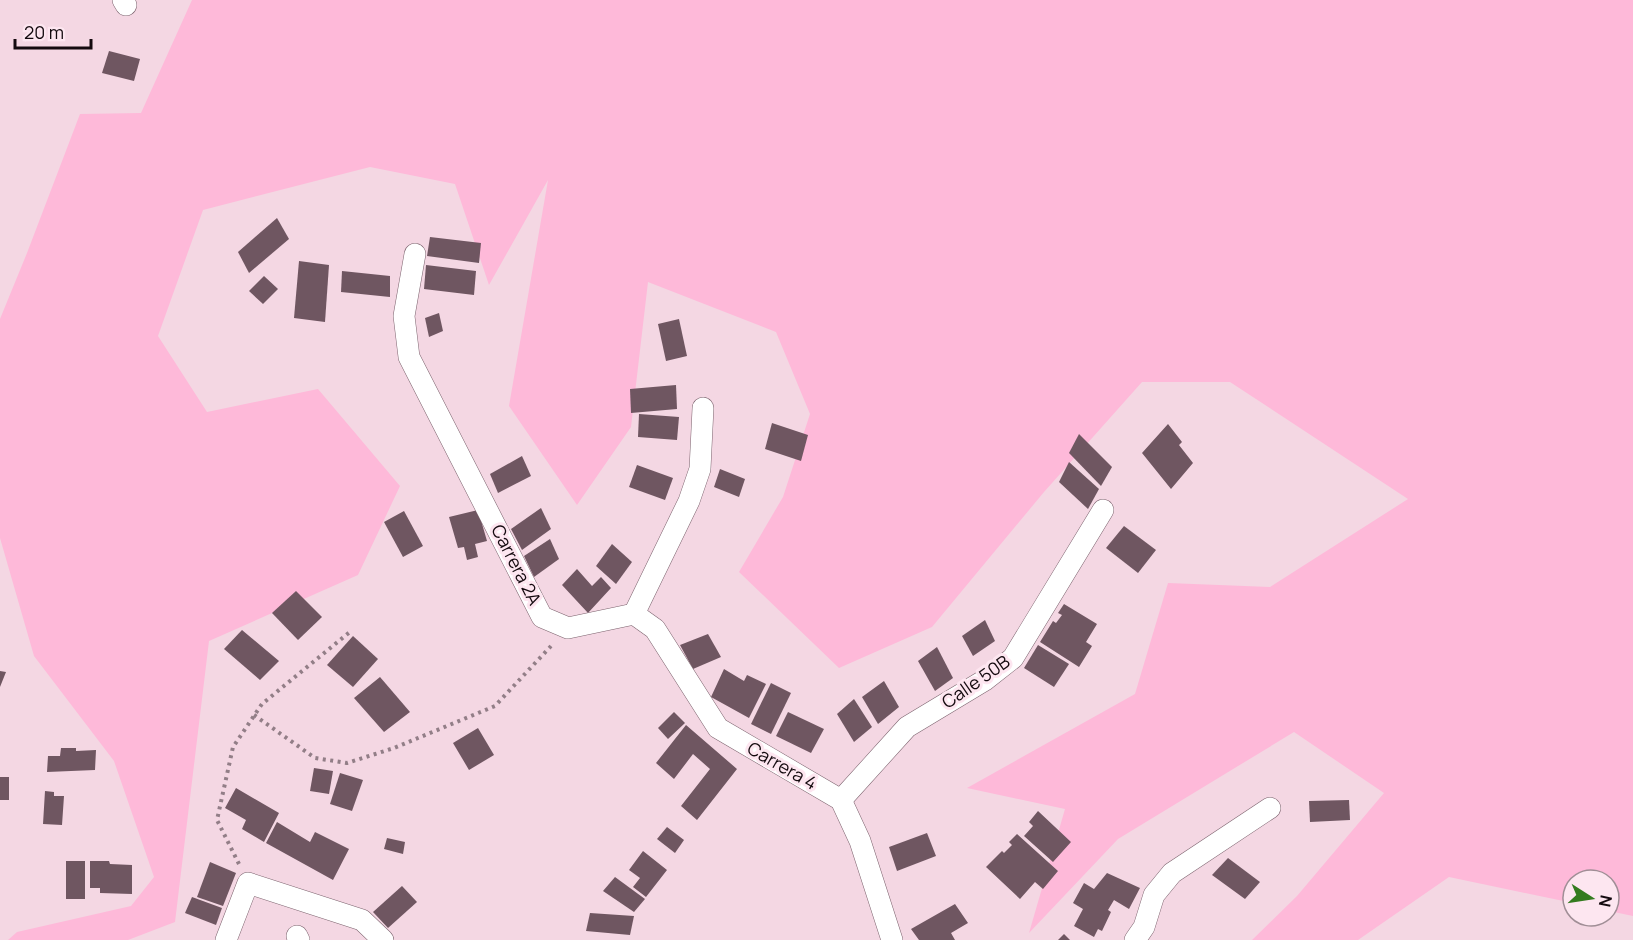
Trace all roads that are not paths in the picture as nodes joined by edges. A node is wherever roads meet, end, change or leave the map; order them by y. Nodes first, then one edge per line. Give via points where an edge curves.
1 (415, 254) dead end
2 (703, 408) dead end
3 (1103, 510) dead end
4 (633, 614) junction
5 (842, 800) junction
6 (1270, 808) dead end
7 (226, 940) edge
8 (382, 940) edge
9 (892, 940) edge
10 (1135, 940) edge

1 - 4 street, Carrera 2A via 404,316 409,357 542,617 568,627
2 - 4 street via 700,470 689,501
3 - 5 street, Calle 50B via 1013,658 985,680 907,727
4 - 5 street, Carrera 4 via 655,628 717,729
5 - 9 street
6 - 10 street via 1172,873 1154,895 1144,927
7 - 8 street via 248,883 362,920

